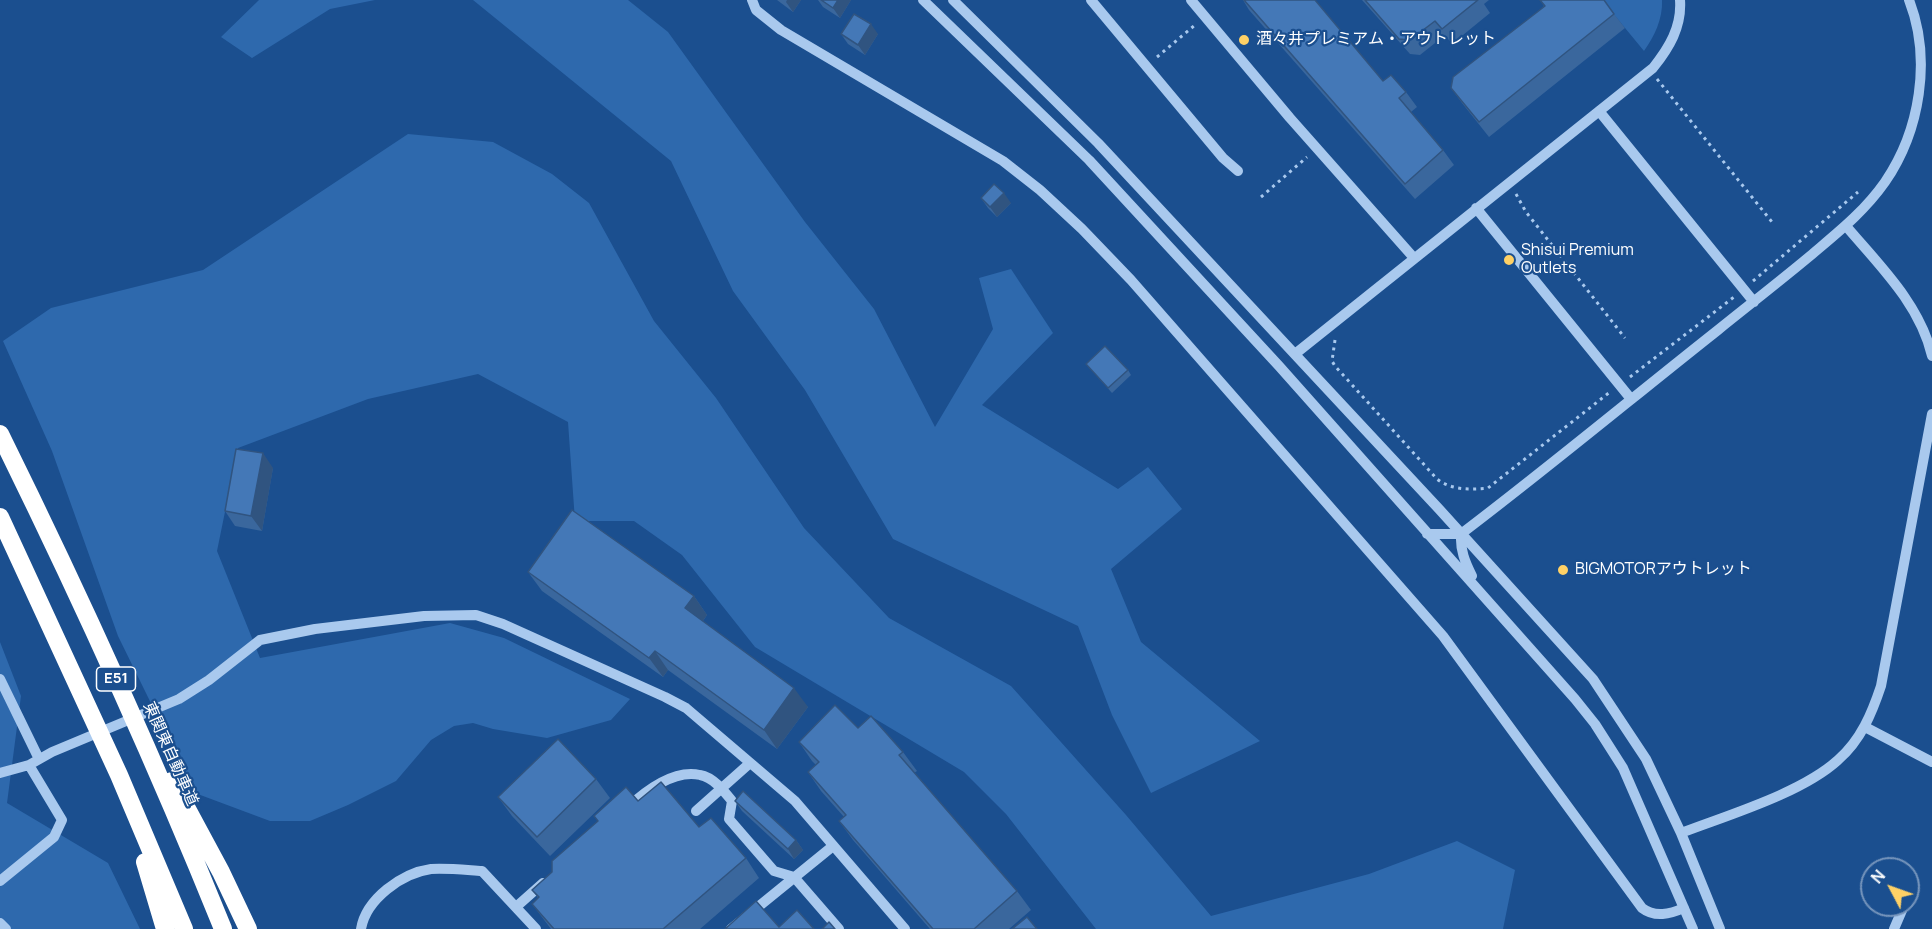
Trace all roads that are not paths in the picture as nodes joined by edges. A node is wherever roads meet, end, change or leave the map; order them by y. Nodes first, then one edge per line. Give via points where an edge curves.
1 (752, 0) edge
2 (922, 0) edge
3 (953, 0) edge
4 (1091, 0) edge
5 (1191, 0) edge
6 (1680, 0) edge
7 (1909, 0) edge
8 (1599, 111) junction
9 (1238, 171) dead end
10 (1476, 208) junction
11 (1846, 226) junction
12 (1414, 258) junction
13 (1754, 302) junction
14 (1295, 354) junction
15 (1932, 356) edge
16 (1631, 399) junction
17 (1932, 414) edge
18 (0, 434) edge
19 (0, 517) edge
20 (1428, 534) junction
21 (1461, 534) junction
22 (1477, 587) junction
23 (105, 655) junction
24 (0, 679) edge
25 (1864, 727) junction
26 (34, 762) junction
27 (1932, 762) edge
28 (750, 763) junction
29 (0, 773) edge
30 (119, 775) junction
31 (722, 788) junction
32 (696, 811) dead end
33 (613, 820) edge
34 (1681, 833) junction
35 (833, 846) junction
36 (551, 875) edge
37 (795, 877) junction
38 (0, 881) edge
39 (516, 907) junction
40 (1684, 908) junction
41 (0, 923) edge
42 (6, 929) edge
43 (165, 929) edge
44 (184, 929) edge
45 (224, 929) edge
46 (248, 929) edge
47 (361, 929) edge
48 (536, 929) edge
49 (731, 929) edge
50 (839, 929) edge
51 (905, 929) edge
52 (1693, 929) edge
53 (1720, 929) edge

1 - 40 street via 756,10 781,30 1003,161 1082,229 1443,636 1642,908 1656,915
2 - 20 street via 1089,160
3 - 14 street via 1098,143
4 - 9 street
5 - 12 street
6 - 8 street via 1678,28 1667,51 1653,68
7 - 11 street via 1921,70 1914,120 1895,166 1865,208
8 - 10 street
8 - 13 street
10 - 12 street
10 - 16 street
11 - 13 street
11 - 15 street via 1911,304
12 - 14 street
13 - 16 street
14 - 21 street
16 - 21 street
17 - 25 street via 1881,686
18 - 23 highway, 東関東自動車道 / E51
19 - 30 highway, E51
20 - 21 street
20 - 22 street
21 - 22 street via 1463,557
21 - 34 street via 1593,679 1646,759
22 - 40 street via 1575,699 1623,768
23 - 45 highway, 東関東自動車道 / E51
23 - 46 highway via 222,872
24 - 26 street
25 - 27 street
25 - 34 street via 1839,759 1809,781
26 - 28 street via 179,699 260,640 424,616 476,615 686,708
26 - 29 street
26 - 38 street via 62,820 54,837
28 - 31 street
28 - 35 street via 795,801
30 - 43 highway
30 - 44 highway, E51
31 - 32 street
31 - 33 street via 702,775 686,775 639,796
31 - 37 street via 732,801 729,819 774,871
34 - 53 street
35 - 37 street
35 - 51 street
36 - 39 street
37 - 49 street
37 - 50 street
39 - 47 street via 482,871 431,869 404,877 384,892 369,908
39 - 48 street
40 - 52 street
41 - 42 street

